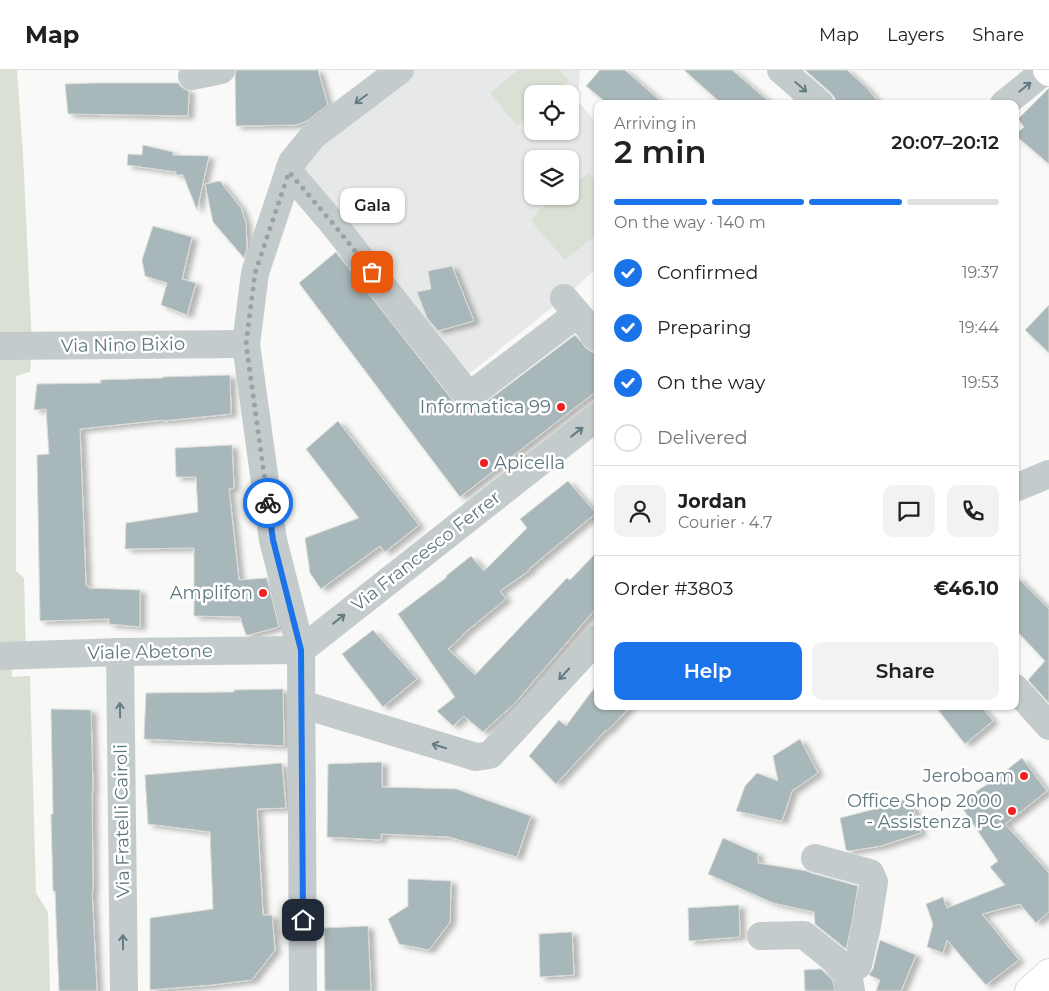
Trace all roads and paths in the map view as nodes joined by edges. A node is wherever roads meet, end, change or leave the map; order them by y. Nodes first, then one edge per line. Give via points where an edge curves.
1 (221, 70) edge
2 (400, 70) edge
3 (781, 70) edge
4 (1047, 71) edge
5 (192, 76) dead end
6 (815, 100) edge
7 (1009, 100) edge
8 (289, 172) junction
9 (594, 333) edge
10 (246, 344) junction
11 (0, 346) edge
12 (594, 419) edge
13 (1049, 474) edge
14 (1019, 486) edge
15 (594, 642) edge
16 (301, 650) junction
17 (120, 652) junction
18 (0, 656) edge
19 (1019, 692) edge
20 (301, 704) junction
21 (1049, 726) edge
22 (815, 858) dead end
23 (761, 936) dead end
24 (1049, 972) edge
25 (850, 982) edge
26 (124, 991) edge
27 (303, 991) edge
28 (1029, 991) edge

1 - 5 street
2 -> 8 street via 314,135 292,162
3 -> 6 street
7 -> 4 street
8 - 9 street via 469,396 571,306
8 - 10 street via 255,273
10 - 11 street, Via Nino Bixio
10 - 16 street via 273,540
16 -> 12 street, Via Francesco Ferrer
13 - 14 street
15 -> 20 street via 490,754 476,758
16 - 17 street, Viale Abetone
16 - 20 street
17 - 18 street, Viale Abetone
26 -> 17 street, Via Fratelli Cairoli
19 - 21 street
20 - 27 street
22 - 25 street via 870,873 874,882 858,965
23 - 25 street via 804,935 835,960
24 - 28 main road

